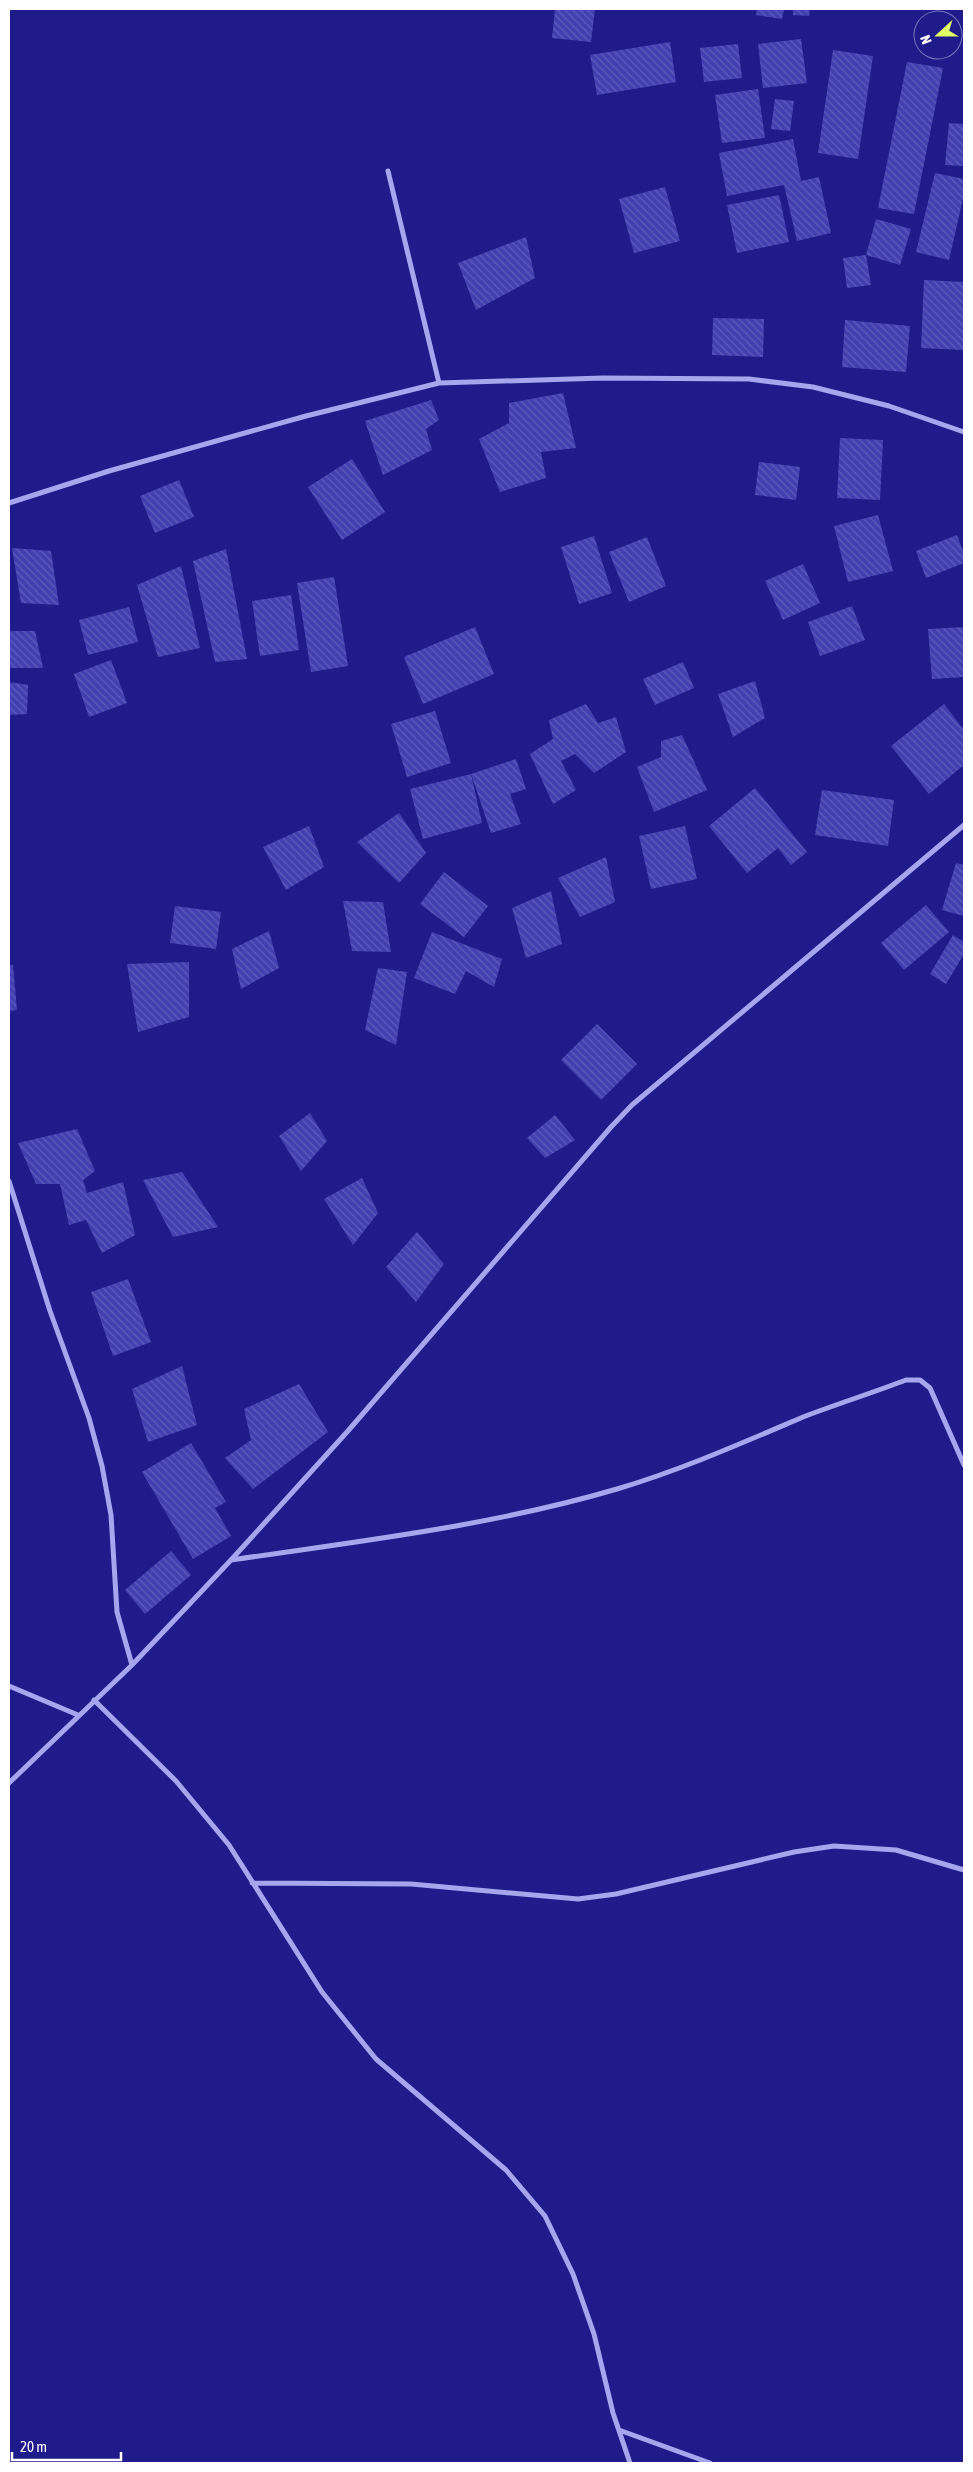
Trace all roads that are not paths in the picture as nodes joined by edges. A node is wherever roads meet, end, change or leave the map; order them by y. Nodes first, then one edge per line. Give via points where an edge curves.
1 (388, 171) dead end
2 (440, 384) junction
3 (964, 432) edge
4 (9, 503) edge
5 (964, 825) edge
6 (9, 1181) edge
7 (964, 1465) edge
8 (230, 1560) junction
9 (132, 1665) junction
10 (9, 1686) edge
11 (94, 1700) junction
12 (78, 1715) junction
13 (9, 1783) edge
14 (964, 1870) edge
15 (252, 1883) junction
16 (619, 2430) junction
17 (630, 2463) edge
18 (710, 2463) edge

1 - 2 street
2 - 3 street via 603,378 749,379 813,387 889,406
2 - 4 street via 306,416 109,471
5 - 8 street via 632,1105 347,1432
6 - 9 street via 50,1311 89,1418 102,1466 112,1522 117,1612
7 - 8 street via 930,1388 920,1380 906,1380 806,1416 683,1468 540,1510 463,1525
8 - 9 street
9 - 11 street
10 - 12 street
11 - 12 street
11 - 15 street via 176,1781 229,1845
12 - 13 street
14 - 15 street via 896,1850 834,1846 794,1852 616,1894 578,1899 411,1884
15 - 16 street via 322,1992 376,2059 506,2170 544,2216 573,2274 591,2325
16 - 17 street
16 - 18 street

